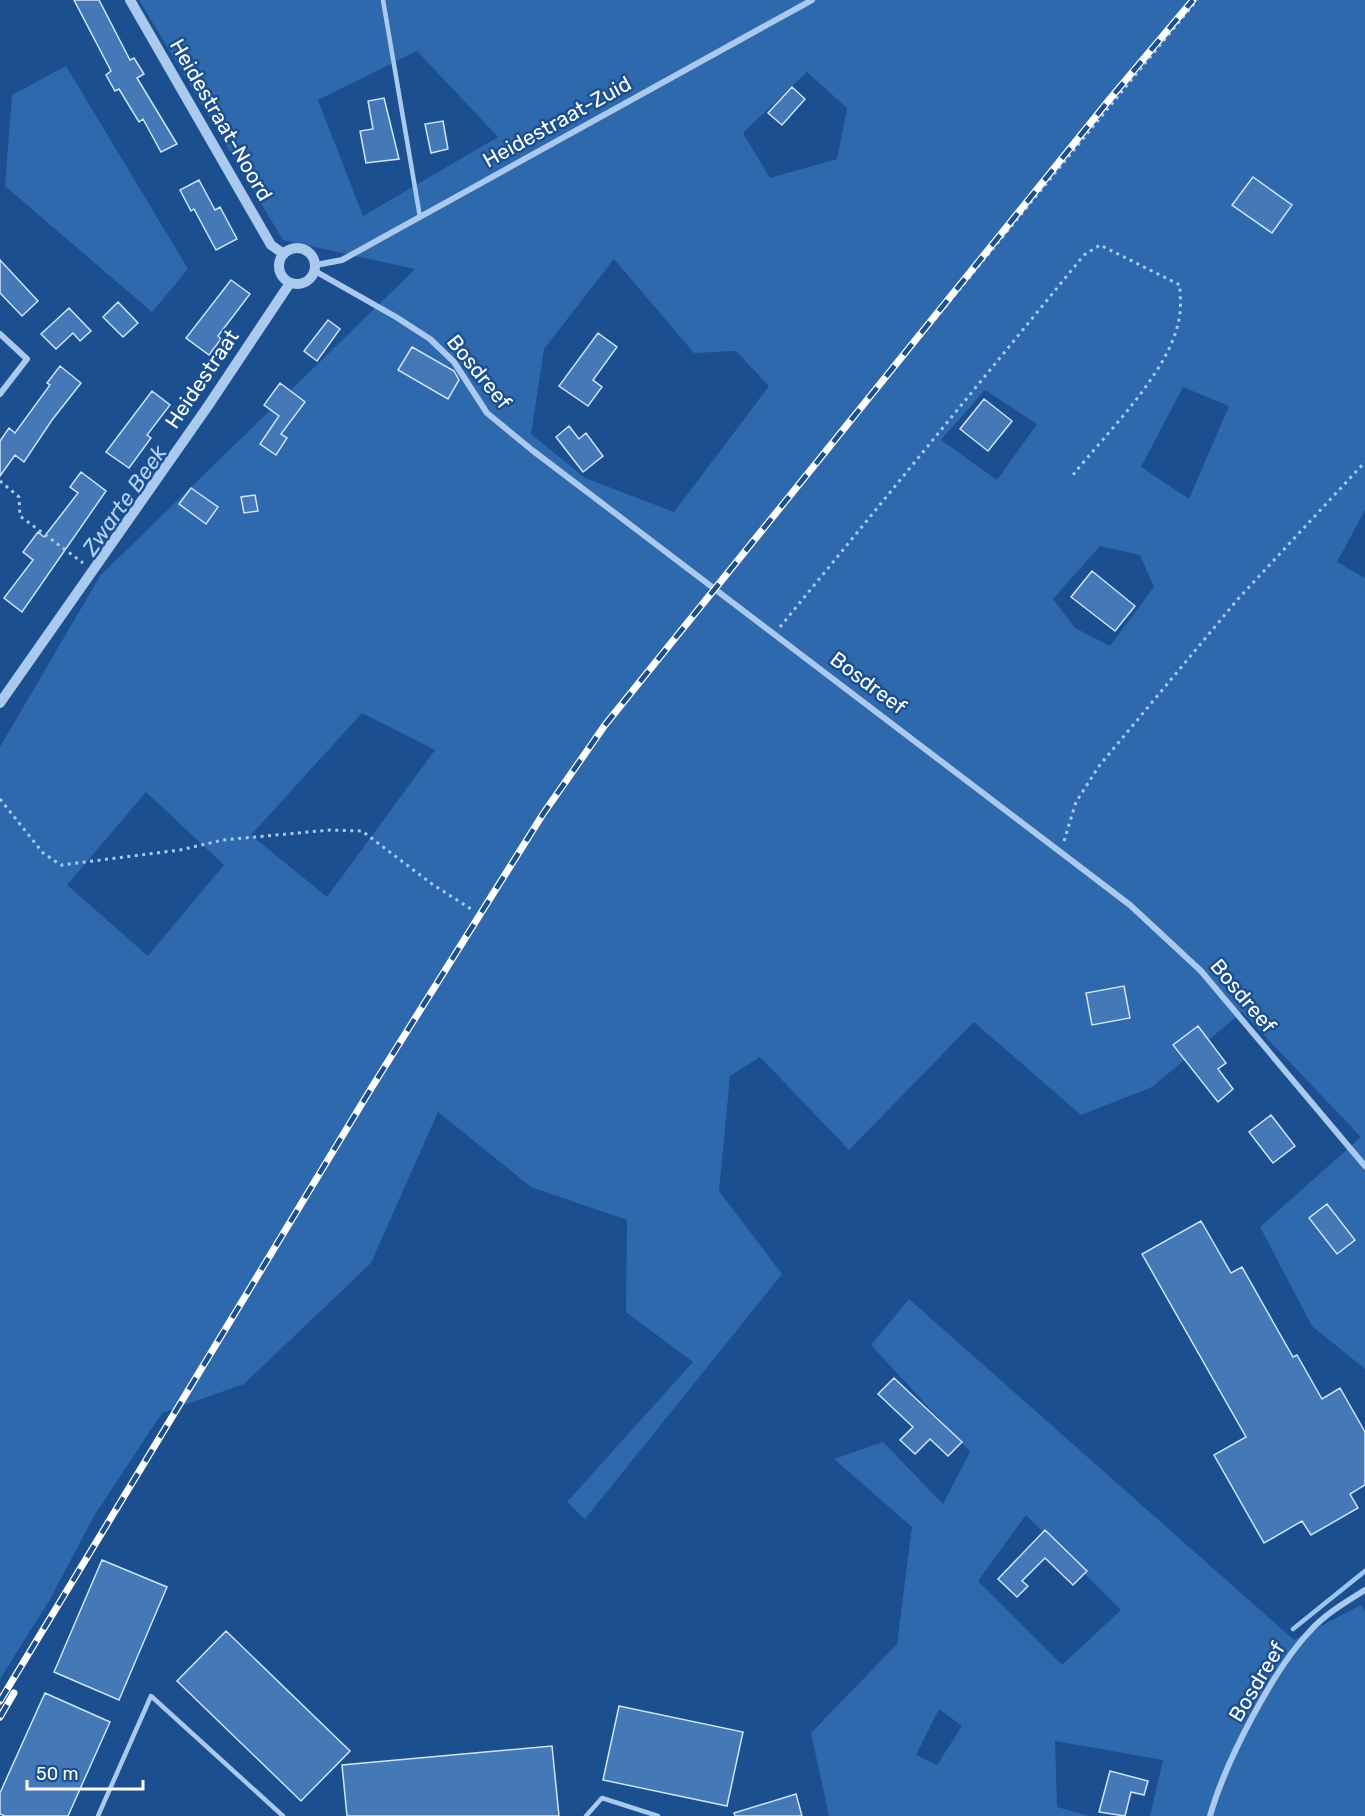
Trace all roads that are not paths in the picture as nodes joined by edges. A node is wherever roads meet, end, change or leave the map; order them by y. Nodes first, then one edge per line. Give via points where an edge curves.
1 (130, 0) edge
2 (383, 0) edge
3 (812, 0) edge
4 (420, 217) junction
5 (284, 254) junction
6 (315, 268) junction
7 (290, 283) junction
8 (0, 334) edge
9 (0, 394) edge
10 (0, 703) edge
11 (1365, 1166) edge
12 (1365, 1590) edge
13 (98, 1816) edge
14 (283, 1816) edge
15 (586, 1816) edge
16 (658, 1816) edge
17 (1210, 1816) edge

1 - 5 street, Heidestraat-Noord via 271,245
2 - 4 lane
3 - 4 street, Heidestraat-Zuid
4 - 6 street, Heidestraat-Zuid via 342,260
5 - 6 street via 303,249 312,255
5 - 7 street via 279,270
6 - 7 street via 310,280
6 - 11 street, Bosdreef via 430,339 454,362 478,400 500,424 1130,905 1188,957
7 - 10 street, Heidestraat
8 - 9 street via 27,359
12 - 17 street, Bosdreef via 1310,1630 1281,1667 1243,1736
13 - 14 lane via 151,1696
15 - 16 lane via 602,1798

